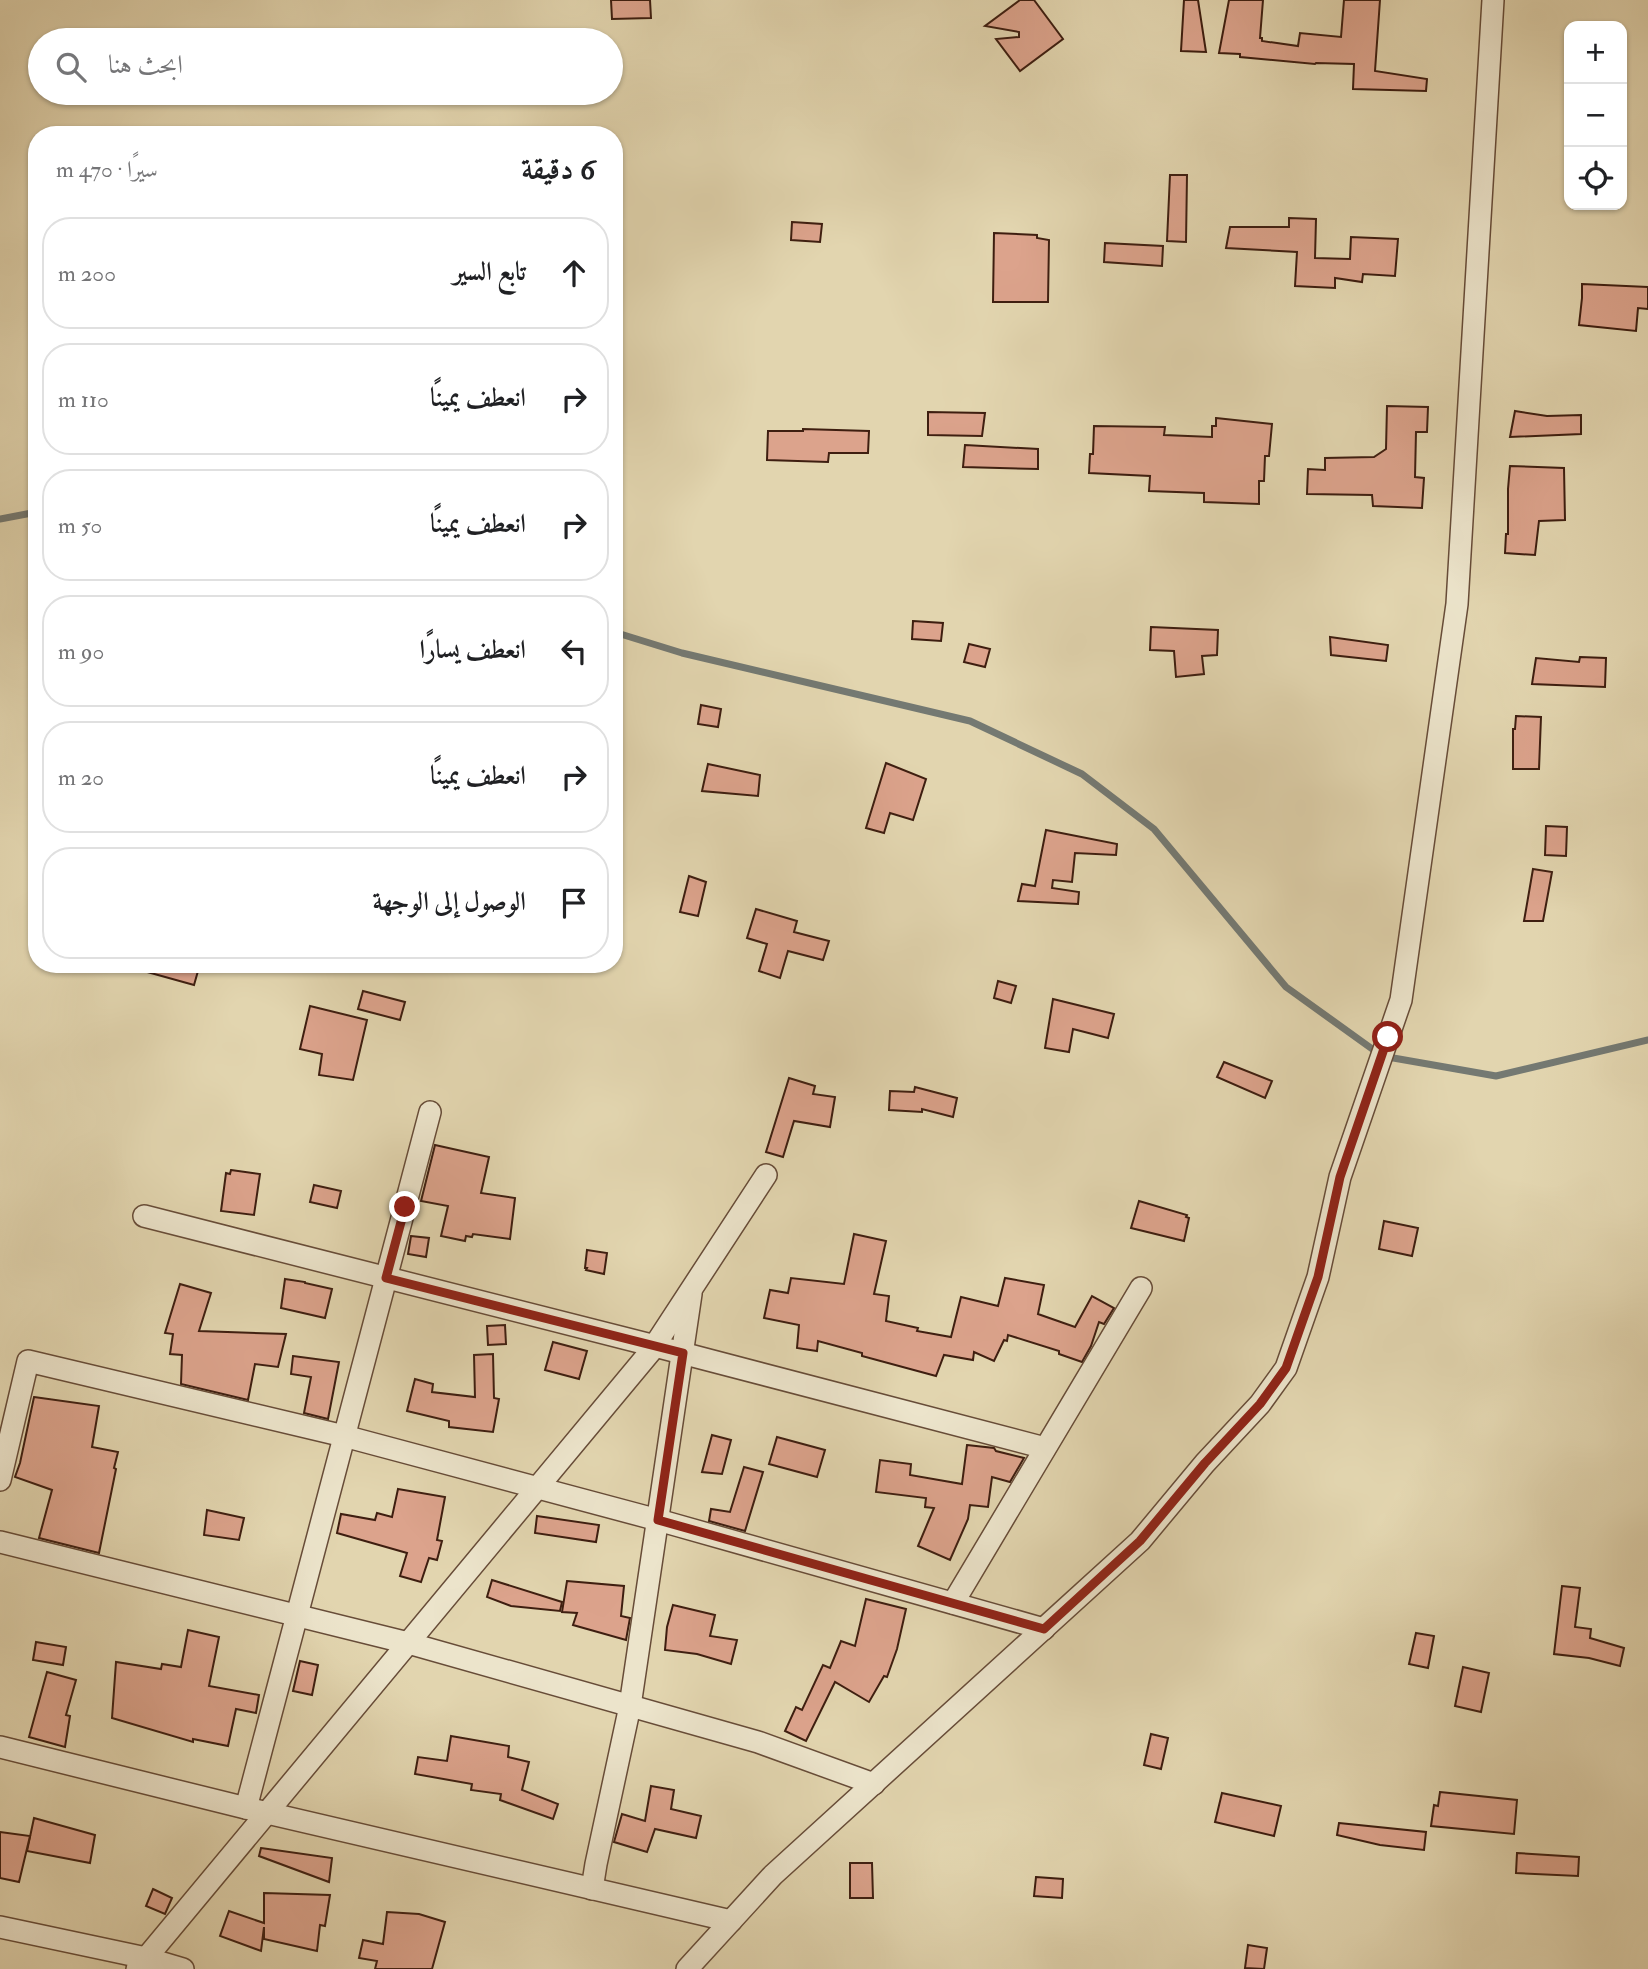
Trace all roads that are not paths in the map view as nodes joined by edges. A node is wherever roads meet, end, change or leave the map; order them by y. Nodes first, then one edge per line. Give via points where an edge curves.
1 (1493, 0) edge
2 (430, 1112) dead end
3 (766, 1175) dead end
4 (144, 1216) dead end
5 (386, 1278) junction
6 (692, 1287) junction
7 (1141, 1288) dead end
8 (655, 1346) junction
9 (683, 1353) junction
10 (344, 1436) junction
11 (1045, 1448) junction
12 (0, 1480) edge
13 (537, 1488) junction
14 (658, 1520) junction
15 (0, 1542) edge
16 (953, 1603) junction
17 (297, 1616) junction
18 (1044, 1629) junction
19 (408, 1643) junction
20 (630, 1706) junction
21 (0, 1747) edge
22 (874, 1784) junction
23 (246, 1808) junction
24 (267, 1813) junction
25 (592, 1889) junction
26 (731, 1921) junction
27 (0, 1927) edge
28 (141, 1964) edge
29 (183, 1969) edge
30 (687, 1969) edge

1 - 18 street via 1457,604 1401,1000 1340,1177 1318,1277 1286,1368 1140,1541
2 - 5 street
3 - 6 street
4 - 5 street
5 - 8 street
5 - 10 street
6 - 8 street
6 - 9 street
7 - 11 street
8 - 9 street
8 - 13 street
9 - 11 street
9 - 14 street
10 - 12 street via 28,1362
10 - 13 street
10 - 17 street
11 - 16 street
13 - 14 street
13 - 19 street
14 - 16 street
14 - 20 street
15 - 17 street
16 - 18 street
17 - 19 street
17 - 23 street
18 - 22 street
19 - 20 street
19 - 24 street
20 - 22 street via 758,1742
20 - 25 street
21 - 23 street
22 - 26 street via 773,1875
23 - 24 street
24 - 25 street
24 - 28 street
25 - 26 street
26 - 30 street
27 - 28 street
28 - 29 street

